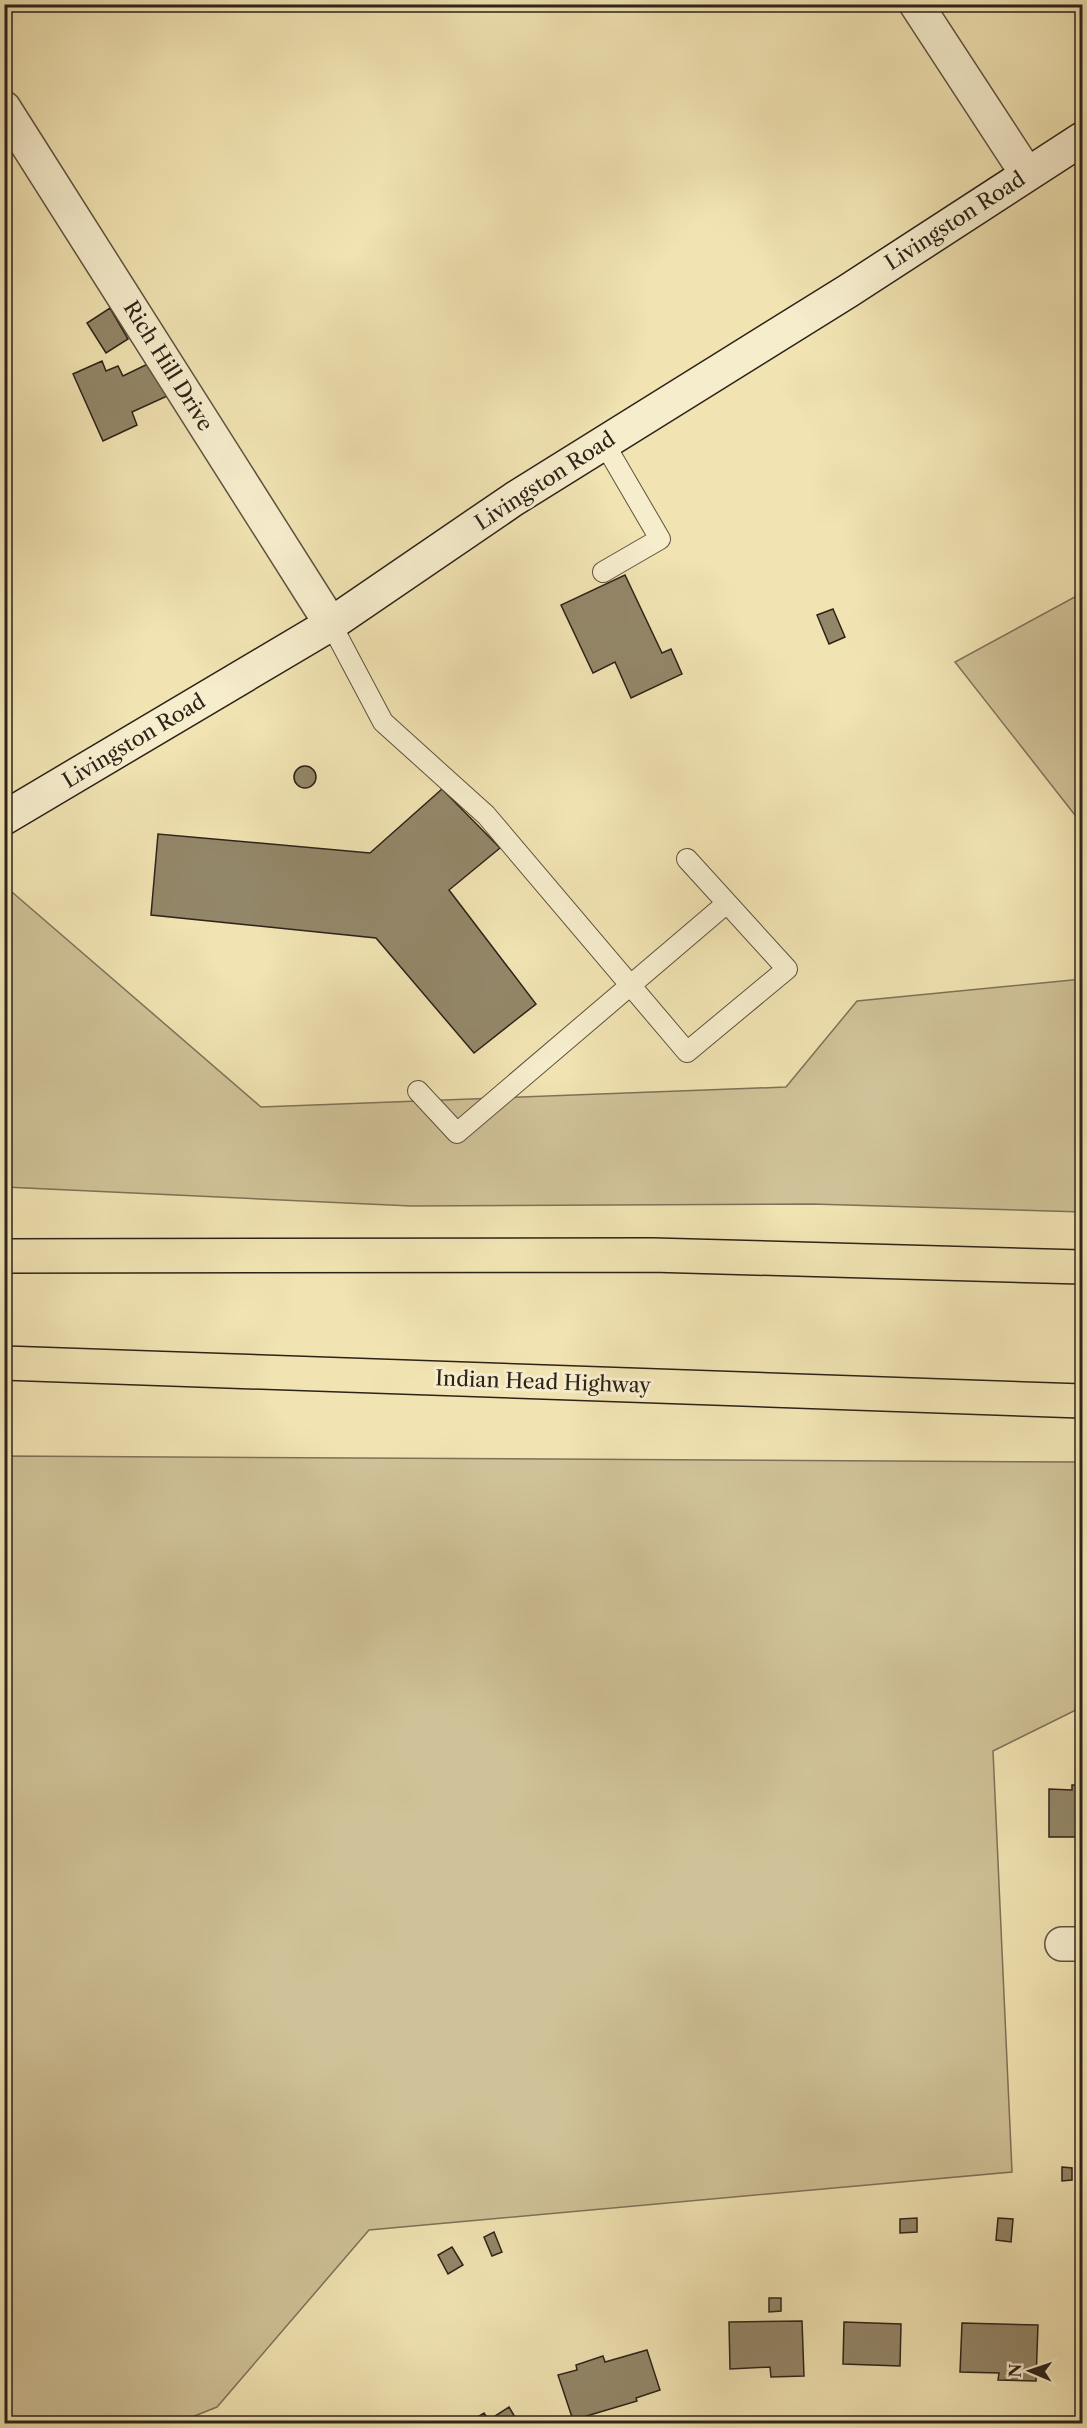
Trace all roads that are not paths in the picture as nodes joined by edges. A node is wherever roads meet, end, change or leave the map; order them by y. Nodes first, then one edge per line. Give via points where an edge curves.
1 (916, 4) edge
2 (4, 108) edge
3 (1083, 139) edge
4 (1027, 174) junction
5 (604, 443) junction
6 (603, 573) dead end
7 (331, 624) junction
8 (4, 818) edge
9 (687, 859) dead end
10 (727, 903) junction
11 (629, 985) junction
12 (417, 1091) dead end
13 (4, 1256) edge
14 (1083, 1267) edge
15 (4, 1363) edge
16 (1083, 1401) edge

1 - 4 main road
2 - 7 main road, Rich Hill Drive
3 - 4 main road, Livingston Road
4 - 5 main road, Livingston Road
5 - 6 lane via 660,538
5 - 7 main road, Livingston Road
7 - 8 main road, Livingston Road
7 - 11 lane via 383,722 486,815
9 - 10 lane
10 - 11 lane
10 - 11 lane via 787,969 687,1052
11 - 12 lane via 457,1133
13 - 14 highway via 652,1255
15 - 16 highway, Indian Head Highway

